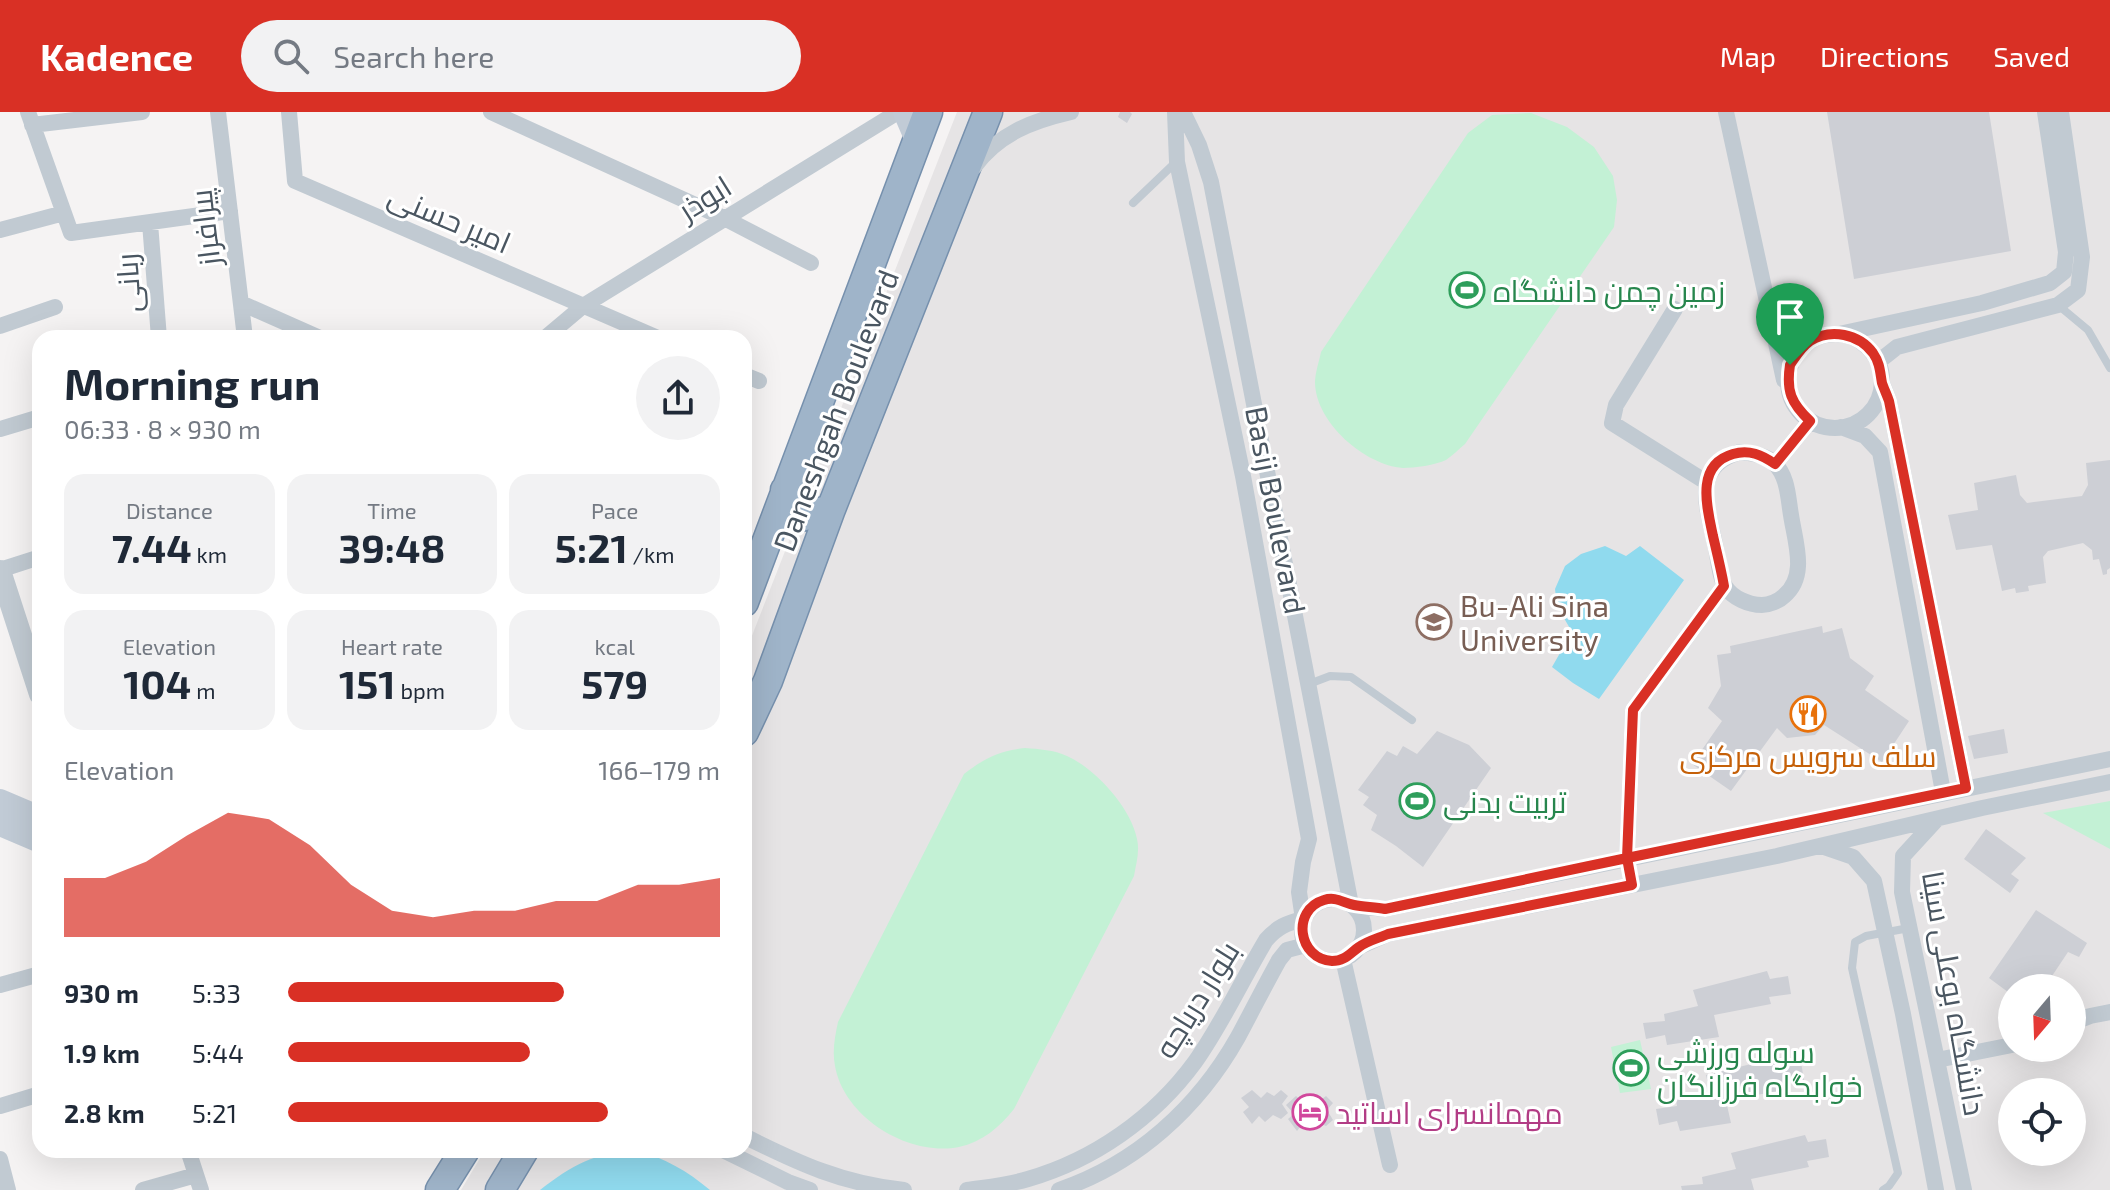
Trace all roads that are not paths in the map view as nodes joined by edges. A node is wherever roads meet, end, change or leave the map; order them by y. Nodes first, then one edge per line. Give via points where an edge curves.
1 (142, 112) edge
2 (218, 112) edge
3 (289, 112) edge
4 (491, 112) edge
5 (898, 112) edge
6 (905, 112) edge
7 (928, 112) edge
8 (988, 112) edge
9 (1071, 112) edge
10 (1175, 112) edge
11 (1183, 112) edge
12 (1726, 112) edge
13 (2045, 112) edge
14 (2061, 112) edge
15 (30, 118) edge
16 (917, 140) junction
17 (1177, 162) junction
18 (955, 199) junction
19 (1133, 203) dead end
20 (230, 211) junction
21 (64, 213) junction
22 (724, 218) junction
23 (150, 223) junction
24 (0, 230) edge
25 (811, 263) dead end
26 (241, 303) junction
27 (2058, 305) junction
28 (583, 306) junction
29 (55, 307) dead end
30 (1675, 309) dead end
31 (0, 326) edge
32 (158, 330) edge
33 (244, 330) edge
34 (302, 330) edge
35 (554, 330) edge
36 (639, 330) edge
37 (1839, 334) junction
38 (1878, 362) junction
39 (2110, 368) edge
40 (1882, 383) junction
41 (1790, 395) junction
42 (32, 419) edge
43 (1810, 421) junction
44 (1841, 427) junction
45 (0, 429) edge
46 (1775, 464) junction
47 (1706, 482) junction
48 (785, 490) junction
49 (831, 509) junction
50 (32, 560) edge
51 (0, 570) edge
52 (752, 580) edge
53 (1724, 586) junction
54 (31, 640) edge
55 (1308, 684) junction
56 (752, 715) edge
57 (1412, 720) dead end
58 (2110, 759) edge
59 (2110, 782) edge
60 (1966, 788) junction
61 (1943, 792) junction
62 (0, 801) edge
63 (32, 815) edge
64 (1937, 819) junction
65 (0, 824) edge
66 (32, 838) edge
67 (1819, 846) junction
68 (1627, 858) junction
69 (1632, 885) junction
70 (1351, 905) junction
71 (1303, 919) junction
72 (1910, 928) junction
73 (1886, 933) junction
74 (1306, 945) junction
75 (1359, 947) junction
76 (1343, 959) junction
77 (32, 976) edge
78 (0, 985) edge
79 (2110, 1012) edge
80 (2086, 1018) edge
81 (1998, 1048) edge
82 (1937, 1060) junction
83 (32, 1096) edge
84 (0, 1106) edge
85 (752, 1140) edge
86 (191, 1158) edge
87 (460, 1158) edge
88 (519, 1158) edge
89 (739, 1158) edge
90 (0, 1159) edge
91 (1390, 1165) dead end
92 (203, 1185) edge
93 (8, 1190) edge
94 (143, 1190) edge
95 (440, 1190) edge
96 (500, 1190) edge
97 (810, 1190) edge
98 (904, 1190) edge
99 (967, 1190) edge
100 (1059, 1190) edge
101 (1883, 1190) edge
102 (1936, 1190) edge
103 (1964, 1190) edge

1 - 15 street
2 - 20 street, پیرافراز
3 - 28 street, امیر حسنی via 295,181
4 - 22 street
5 - 22 street, ابوذر
6 - 16 main road
7 - 16 highway, Daneshgah Boulevard
8 - 18 highway, Daneshgah Boulevard
9 - 18 street via 1005,136 982,156
10 - 17 street, Basij Boulevard
11 - 55 street, Basij Boulevard via 1211,182
12 - 41 street
13 - 37 street via 2066,252 2064,272 2050,283 1982,303
14 - 27 street via 2082,257 2078,290
15 - 21 street
16 - 48 highway, Daneshgah Boulevard
17 - 19 lane
17 - 71 street, Basij Boulevard via 1243,476 1309,839 1299,892
18 - 49 highway, Daneshgah Boulevard
20 - 23 street
20 - 26 street, پیرافراز
21 - 23 street via 71,233
21 - 24 street
22 - 25 street
22 - 28 street, ابوذر
23 - 32 street, ربانی
26 - 33 street, پیرافراز
26 - 34 street
27 - 38 street via 1897,347
27 - 39 lane via 2088,330
28 - 35 street, ابوذر
28 - 36 street, امیر حسنی
29 - 31 street
30 - 47 street via 1616,405 1612,423
37 - 38 street via 1863,343
37 - 41 street via 1809,341 1798,352 1790,365
38 - 40 street
40 - 44 street via 1870,413
40 - 60 street
41 - 43 street
42 - 45 street
43 - 44 street
43 - 46 street
44 - 61 street via 1865,436 1880,452
46 - 47 street via 1760,454 1740,452 1717,462
46 - 53 street via 1784,478 1798,578 1780,600 1764,605 1744,602
47 - 53 street
48 - 49 highway via 790,512 801,517
48 - 52 highway, Daneshgah Boulevard
49 - 56 highway, Daneshgah Boulevard
50 - 51 street
51 - 54 street
53 - 68 street via 1633,710
55 - 57 lane via 1330,676 1351,677
55 - 70 street, Basij Boulevard
58 - 60 street
59 - 64 street
60 - 61 street
61 - 68 street
62 - 63 main road
64 - 67 street
64 - 72 street, دانشگاه بوعلی سینا via 1903,856 1902,892
65 - 66 main road
67 - 69 street
67 - 73 street, دانشگاه بوعلی سینا via 1853,857 1874,881
68 - 69 lane
68 - 70 street via 1385,909
69 - 75 street via 1388,934
70 - 71 street via 1324,900
70 - 75 street via 1363,920
71 - 74 street
71 - 99 street, بلوار دریاچه via 1274,930 1194,1063 1122,1134 1056,1170
72 - 73 lane
72 - 82 street, دانشگاه بوعلی سینا
73 - 101 lane via 1855,942 1852,955 1898,1173
73 - 102 street, دانشگاه بوعلی سینا
74 - 76 street via 1322,959
74 - 100 street, بلوار دریاچه via 1287,950 1279,960 1237,1038 1182,1113 1129,1156
75 - 76 street
76 - 91 street
77 - 78 street
79 - 80 street
81 - 82 street
82 - 103 street, دانشگاه بوعلی سینا
83 - 84 street
85 - 98 street via 806,1166
86 - 92 street
87 - 95 highway
88 - 96 highway
89 - 97 street
90 - 93 street
92 - 94 street

